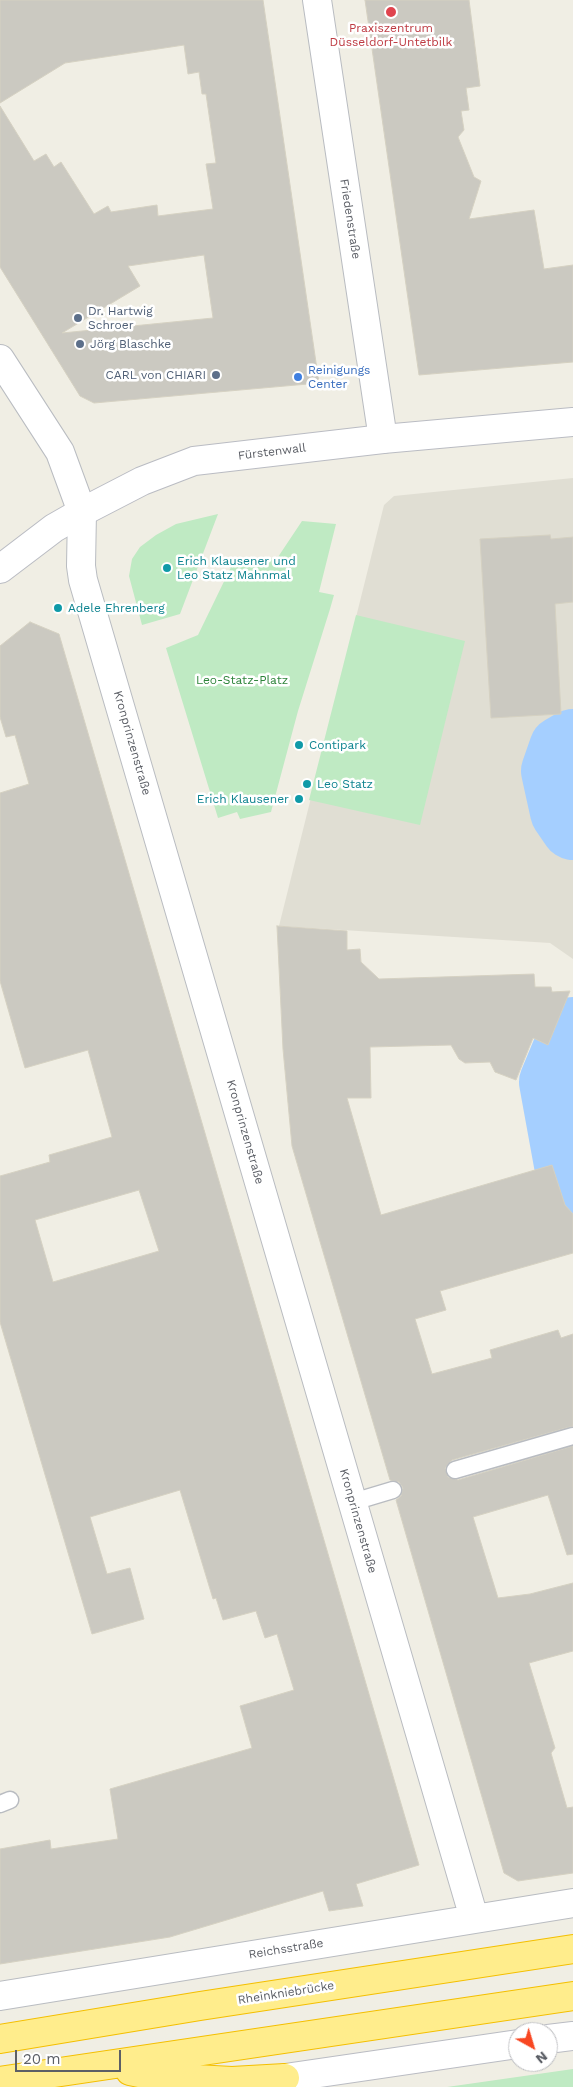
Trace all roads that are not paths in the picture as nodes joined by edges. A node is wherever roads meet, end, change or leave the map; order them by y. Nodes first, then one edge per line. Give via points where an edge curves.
1 (317, 0) edge
2 (0, 359) edge
3 (573, 422) edge
4 (383, 439) junction
5 (82, 512) junction
6 (0, 570) edge
7 (573, 1436) edge
8 (455, 1470) dead end
9 (393, 1490) dead end
10 (353, 1502) junction
11 (573, 1903) edge
12 (474, 1918) junction
13 (573, 1949) edge
14 (0, 1996) edge
15 (573, 1996) edge
16 (573, 2036) edge
17 (0, 2038) edge
18 (558, 2038) edge
19 (508, 2046) edge
20 (106, 2067) junction
21 (0, 2081) edge
22 (286, 2083) edge

1 - 4 street, Friedenstraße
2 - 5 street, Kronprinzenstraße via 60,452
3 - 4 street, Fürstenwall
4 - 5 street, Fürstenwall via 194,461 142,481
5 - 6 street, Fürstenwall via 54,528
5 - 10 street, Kronprinzenstraße via 83,580
7 - 8 lane
9 - 10 lane
10 - 12 street, Kronprinzenstraße
11 - 12 street, Reichsstraße
12 - 14 street, Reichsstraße
13 - 17 highway, Rheinkniebrücke
15 - 20 highway
16 - 18 street
19 - 22 street
20 - 21 highway
20 - 22 highway via 158,2077

